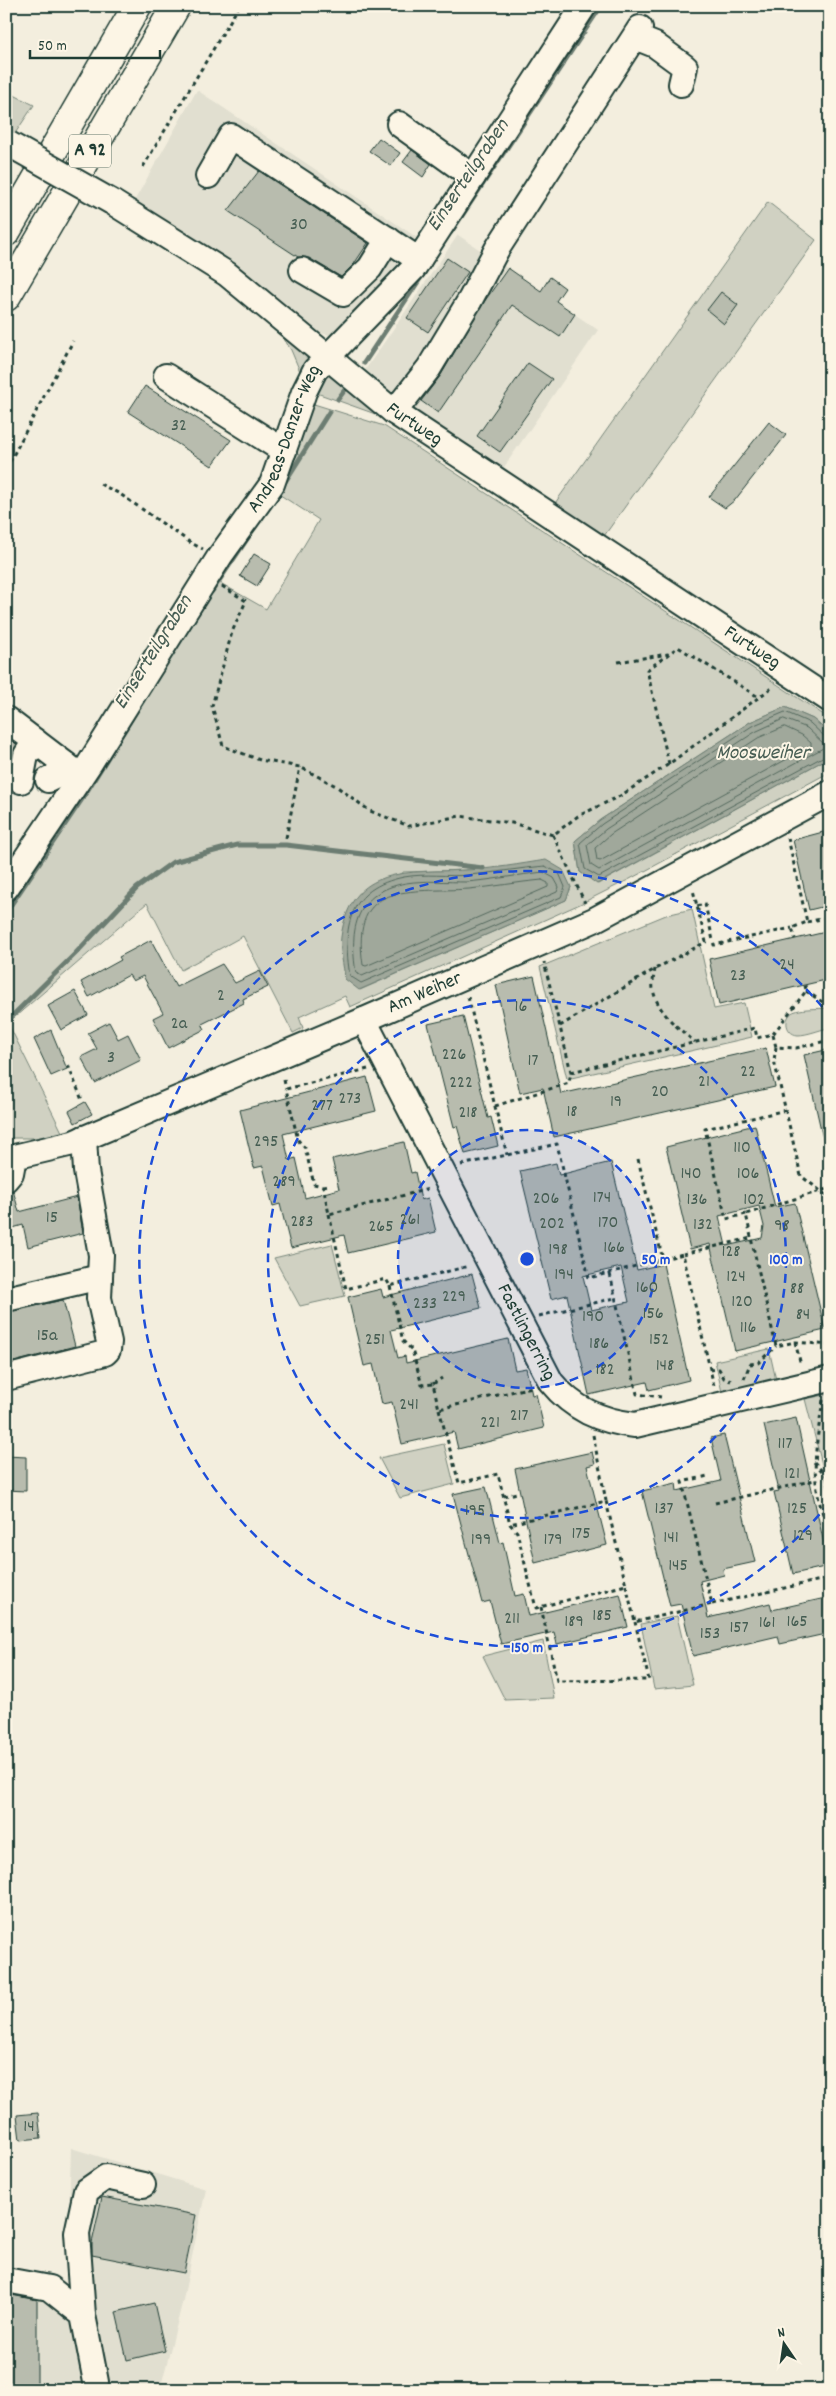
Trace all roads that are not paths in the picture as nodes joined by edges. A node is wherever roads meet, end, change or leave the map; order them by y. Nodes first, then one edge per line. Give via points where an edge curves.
1 (137, 6) edge
2 (176, 6) edge
3 (584, 6) edge
4 (681, 84) dead end
5 (399, 124) dead end
6 (8, 143) edge
7 (208, 176) dead end
8 (473, 177) junction
9 (6, 232) edge
10 (388, 239) junction
11 (419, 260) junction
12 (302, 270) dead end
13 (6, 297) edge
14 (327, 356) junction
15 (166, 376) dead end
16 (394, 412) junction
17 (284, 451) junction
18 (830, 700) edge
19 (6, 719) edge
20 (35, 742) junction
21 (64, 774) junction
22 (21, 781) dead end
23 (830, 793) edge
24 (6, 888) edge
25 (364, 1020) junction
26 (84, 1138) junction
27 (9, 1164) edge
28 (100, 1276) junction
29 (6, 1299) edge
30 (6, 1378) edge
31 (828, 1380) edge
32 (143, 2185) dead end
33 (6, 2280) edge
34 (83, 2315) junction
35 (96, 2382) dead end

1 - 9 highway, A 92
2 - 13 highway, A 92
3 - 8 street, Andreas-Danzer-Weg
4 - 16 street via 685,67 637,33 497,249 429,368
5 - 8 street
6 - 14 street, Furtweg, bridge via 112,202 227,274
7 - 10 street via 231,136
8 - 11 street, Andreas-Danzer-Weg
10 - 11 street
10 - 12 street via 370,268 343,294
11 - 14 street, Andreas-Danzer-Weg
14 - 16 street, Furtweg
14 - 17 street, Andreas-Danzer-Weg via 315,370 304,392
15 - 17 street
16 - 18 street, Furtweg
17 - 21 street, Andreas-Danzer-Weg via 272,484
19 - 20 street
20 - 21 street
20 - 22 street via 26,755
21 - 24 street, Andreas-Danzer-Weg
23 - 25 street, Am Weiher via 594,920
25 - 26 street, Am Weiher
25 - 31 street, Fastlingerring via 551,1382 563,1397 588,1413 611,1422 635,1425
26 - 27 street, Am Weiher
26 - 28 street
28 - 29 street
28 - 30 street via 99,1298 108,1350
32 - 34 street via 106,2177 86,2191 77,2233
33 - 34 street via 49,2288
34 - 35 street

